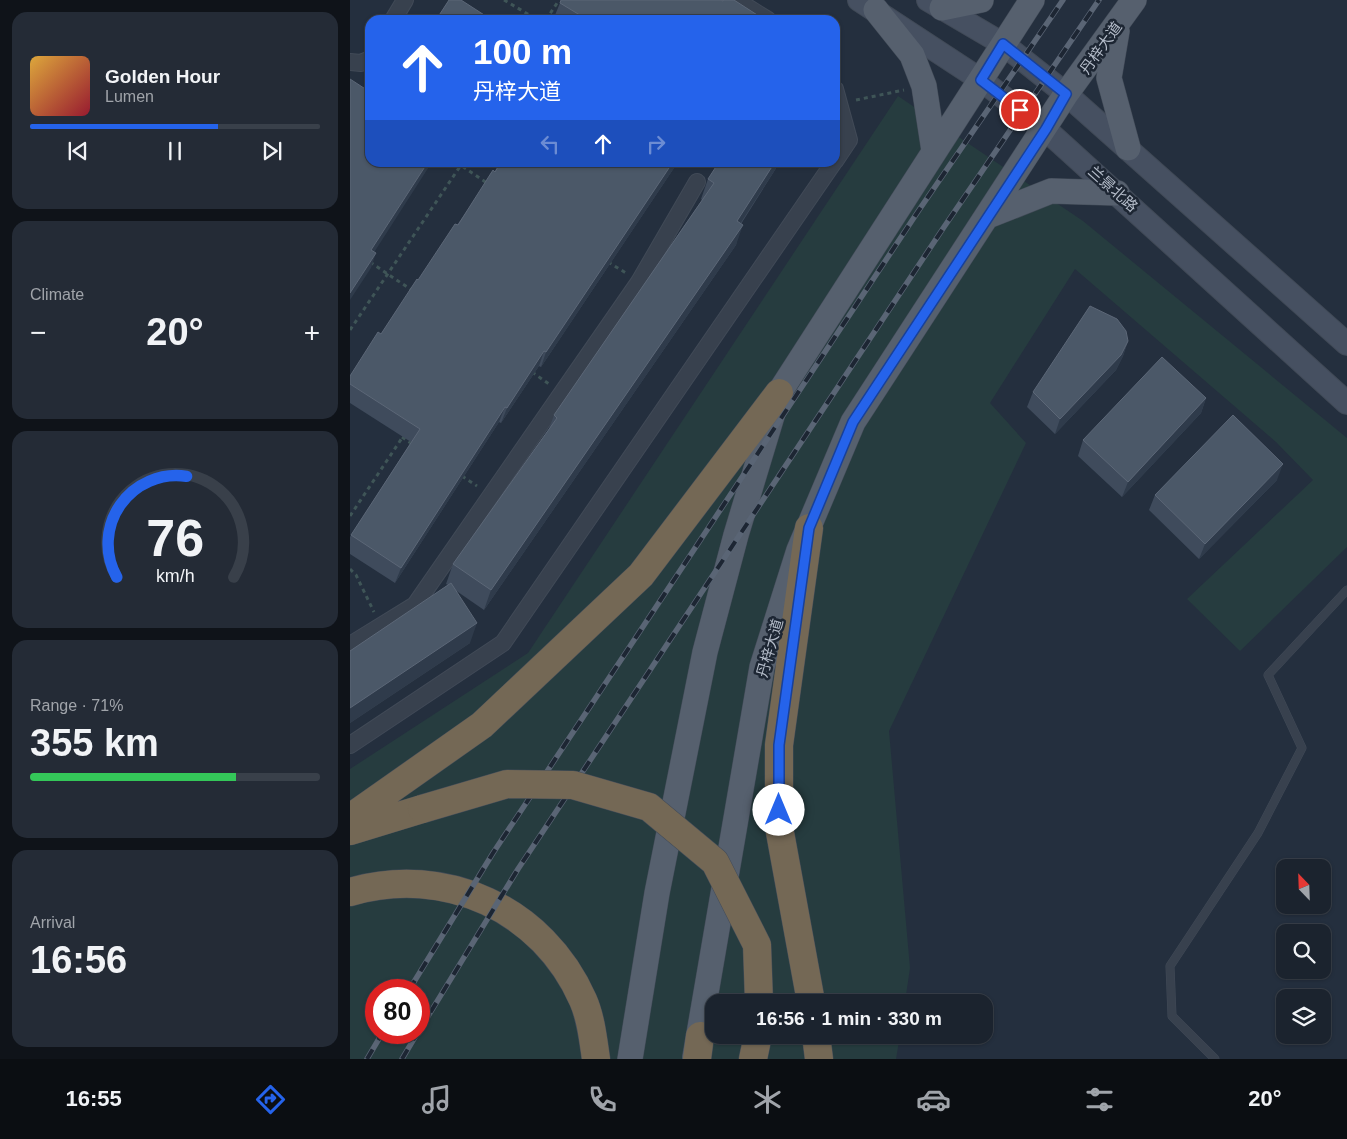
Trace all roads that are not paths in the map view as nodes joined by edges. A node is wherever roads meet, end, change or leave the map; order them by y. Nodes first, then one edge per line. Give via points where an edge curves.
1 (406, 0) edge
2 (736, 0) edge
3 (981, 0) edge
4 (1032, 0) edge
5 (1134, 0) edge
6 (935, 4) edge
7 (867, 5) edge
8 (396, 15) edge
9 (760, 15) edge
10 (1117, 26) junction
11 (1003, 44) junction
12 (365, 61) edge
13 (350, 62) edge
14 (981, 80) junction
15 (1066, 94) junction
16 (840, 108) edge
17 (1046, 129) junction
18 (1128, 148) junction
19 (934, 151) junction
20 (840, 153) edge
21 (831, 167) edge
22 (697, 182) dead end
23 (1117, 193) junction
24 (988, 216) junction
25 (1347, 344) edge
26 (779, 394) junction
27 (1347, 403) edge
28 (809, 528) junction
29 (1347, 590) edge
30 (350, 645) edge
31 (350, 745) edge
32 (350, 818) edge
33 (350, 831) edge
34 (350, 892) edge
35 (758, 994) edge
36 (810, 994) edge
37 (756, 1044) edge
38 (817, 1044) edge
39 (697, 1051) edge
40 (596, 1059) edge
41 (630, 1059) edge
42 (753, 1059) edge
43 (818, 1059) edge
44 (1215, 1059) edge

1 - 8 street
2 - 9 street
3 - 6 main road
4 - 11 main road
5 - 10 main road, 丹梓大道
6 - 11 main road
7 - 14 main road, 兰景北路
7 - 19 main road via 912,55 924,86
10 - 15 main road, 丹梓大道
10 - 18 main road via 1109,78
11 - 14 main road
11 - 15 main road
12 - 13 street
14 - 17 main road, 兰景北路
14 - 19 main road
15 - 17 main road, 丹梓大道
15 - 18 main road
16 - 20 street via 849,140
17 - 23 main road, 兰景北路
17 - 24 main road, 丹梓大道
18 - 25 main road
19 - 26 main road
21 - 31 street via 503,643
22 - 30 street via 639,282 415,605
23 - 24 main road via 1051,191
23 - 27 main road, 兰景北路
24 - 28 main road, 丹梓大道 via 853,422
26 - 32 highway via 640,575 482,725
26 - 41 main road via 705,652 657,893
28 - 36 highway via 779,745 779,827
28 - 39 main road, 丹梓大道 via 762,668
29 - 44 lane via 1268,675 1302,748 1258,833 1170,966 1172,1016
33 - 35 highway, bridge via 507,784 573,785 649,807 715,862 757,945
34 - 40 highway via 389,884 423,884 461,890 494,904 523,922 550,947 576,987 589,1020
37 - 42 highway
38 - 43 highway

